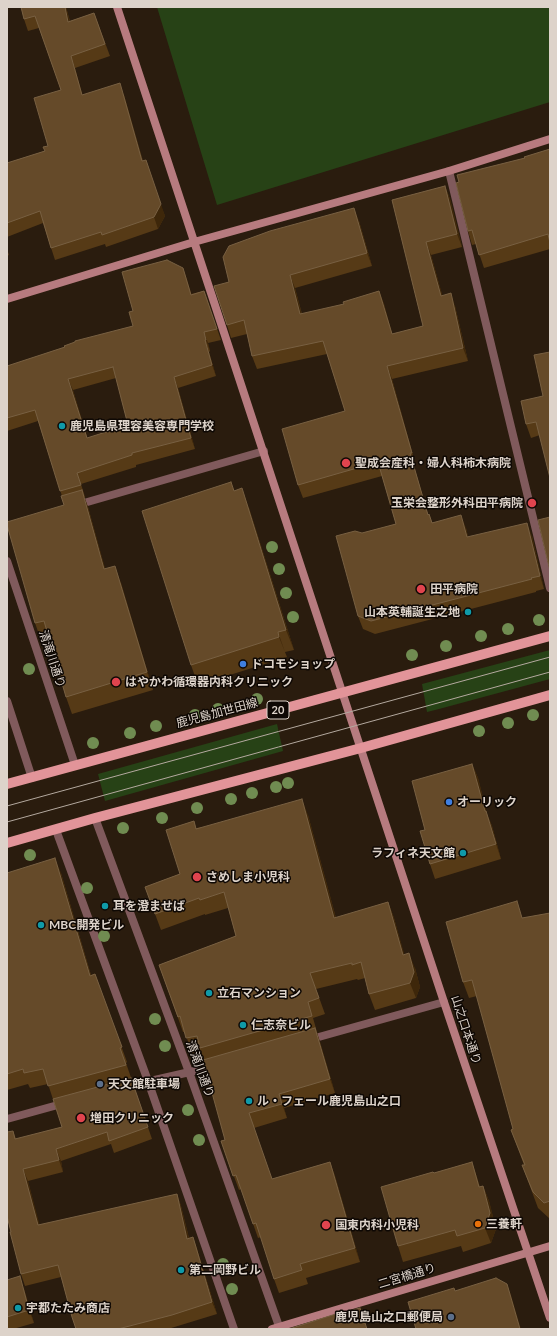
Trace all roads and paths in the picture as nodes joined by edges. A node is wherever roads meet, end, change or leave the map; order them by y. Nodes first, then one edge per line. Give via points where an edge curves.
1 (117, 7) edge
2 (550, 140) edge
3 (449, 171) junction
4 (194, 242) junction
5 (7, 299) edge
6 (264, 451) junction
7 (68, 507) edge
8 (7, 560) edge
9 (550, 588) edge
10 (550, 636) edge
11 (343, 692) junction
12 (550, 696) edge
13 (7, 701) edge
14 (361, 748) junction
15 (74, 765) junction
16 (32, 778) junction
17 (7, 784) edge
18 (95, 818) junction
19 (56, 830) junction
20 (7, 844) edge
21 (444, 1002) junction
22 (302, 1042) edge
23 (227, 1063) edge
24 (189, 1072) junction
25 (148, 1081) junction
26 (113, 1090) edge
27 (75, 1100) edge
28 (7, 1119) edge
29 (550, 1246) edge
30 (528, 1253) junction
31 (550, 1318) edge
32 (277, 1328) edge
33 (234, 1329) edge

1 - 4 street, 山之口本通り
2 - 3 street
3 - 4 street
3 - 9 street
4 - 5 street
4 - 6 street, 山之口本通り
6 - 7 street
6 - 11 street, 山之口本通り
8 - 15 street, 清滝川通り
10 - 11 main road, 鹿児島加世田線 / 20
11 - 14 street, 山之口本通り
11 - 15 main road, 鹿児島加世田線 / 20
12 - 14 main road
13 - 16 street
14 - 18 main road
14 - 21 street, 山之口本通り
15 - 16 main road, 鹿児島加世田線 / 20
16 - 17 main road, 鹿児島加世田線 / 20
18 - 19 main road
18 - 24 street, 清滝川通り
19 - 20 main road
19 - 25 street
21 - 22 street
21 - 30 street, 山之口本通り
23 - 24 street
24 - 25 street
24 - 32 street, 清滝川通り
25 - 26 street
25 - 33 street
27 - 28 street
29 - 30 street, 二宮橋通り
30 - 31 street, 山之口本通り
30 - 32 street, 二宮橋通り

